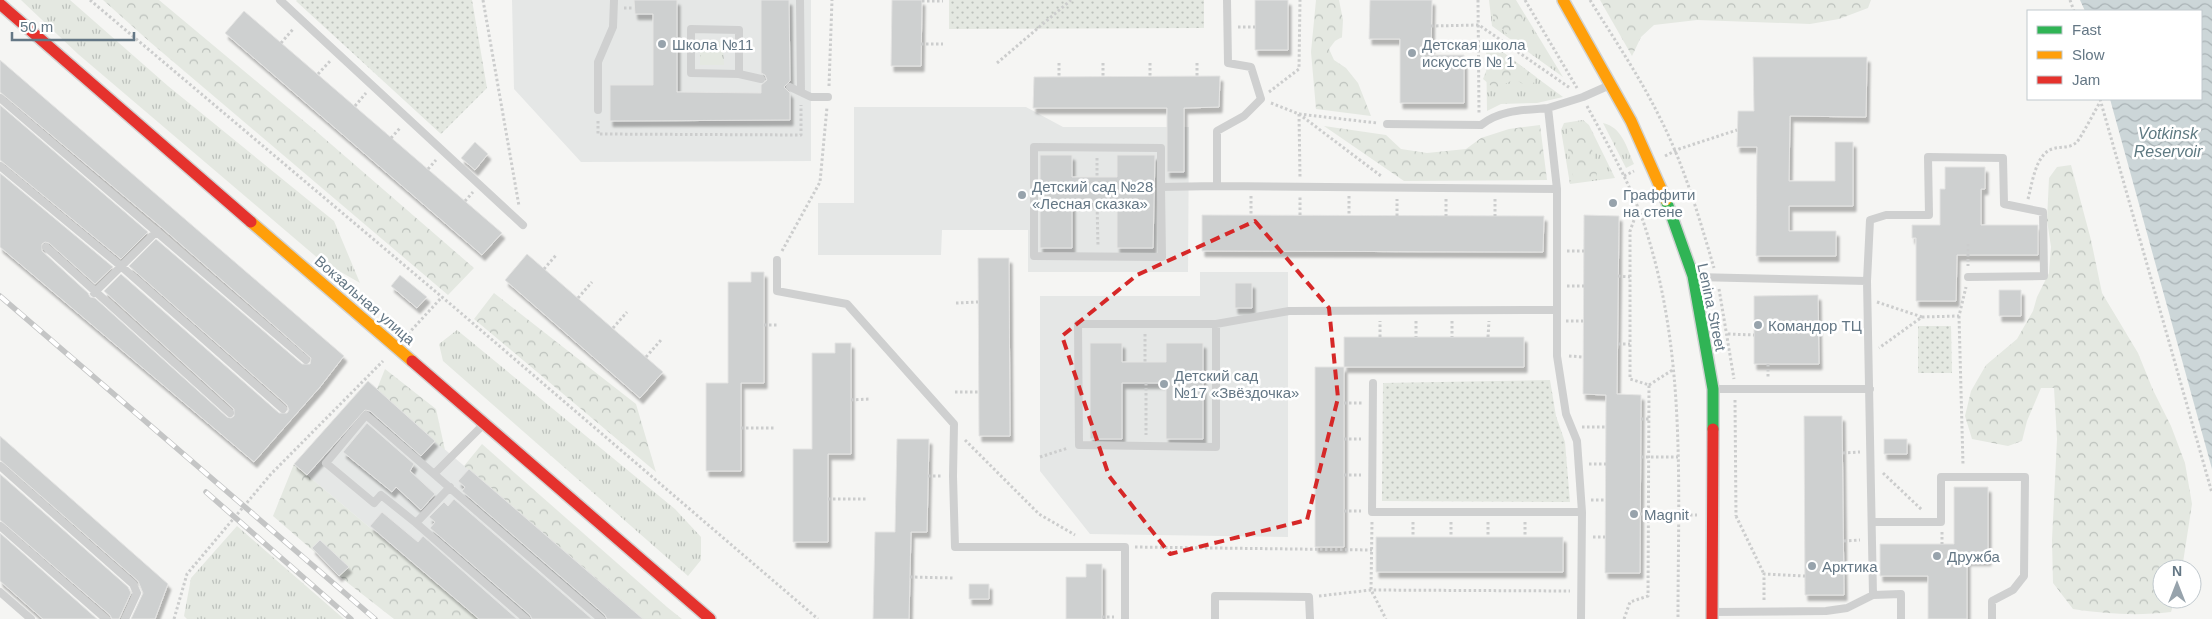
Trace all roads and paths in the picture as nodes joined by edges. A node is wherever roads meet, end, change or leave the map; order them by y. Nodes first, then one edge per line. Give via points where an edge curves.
1 (90, 0) edge
2 (483, 0) edge
3 (614, 0) edge
4 (800, 0) edge
5 (832, 0) edge
6 (1071, 0) edge
7 (1227, 0) edge
8 (1300, 0) edge
9 (1478, 0) edge
10 (1525, 0) edge
11 (1563, 0) edge
12 (1590, 0) edge
13 (283, 1) edge
14 (922, 1) edge
15 (943, 1) edge
16 (0, 4) edge
17 (301, 19) junction
18 (1479, 25) junction
19 (1431, 26) dead end
20 (1228, 27) junction
21 (1255, 27) dead end
22 (281, 43) dead end
23 (921, 44) dead end
24 (943, 44) dead end
25 (337, 52) junction
26 (997, 64) dead end
27 (1059, 64) dead end
28 (1103, 64) dead end
29 (1150, 64) dead end
30 (1197, 64) dead end
31 (318, 74) dead end
32 (739, 74) junction
33 (1059, 76) dead end
34 (1103, 76) dead end
35 (1150, 76) dead end
36 (1197, 76) dead end
37 (761, 79) dead end
38 (1612, 84) junction
39 (790, 87) dead end
40 (801, 92) junction
41 (828, 96) junction
42 (1583, 97) junction
43 (0, 98) edge
44 (1261, 99) junction
45 (2100, 100) edge
46 (1548, 108) junction
47 (598, 110) joint
48 (1298, 114) junction
49 (1479, 114) dead end
50 (1387, 124) joint
51 (1737, 130) dead end
52 (1097, 147) junction
53 (0, 166) edge
54 (1097, 177) dead end
55 (1161, 186) junction
56 (1217, 186) junction
57 (1251, 186) junction
58 (1300, 187) junction
59 (1348, 187) junction
60 (1397, 188) junction
61 (1446, 188) junction
62 (1495, 189) junction
63 (1557, 189) junction
64 (1097, 202) dead end
65 (2025, 208) junction
66 (1638, 210) junction
67 (1251, 216) dead end
68 (1300, 216) dead end
69 (1348, 216) dead end
70 (1397, 216) dead end
71 (1446, 216) dead end
72 (1495, 216) dead end
73 (523, 225) joint
74 (157, 231) junction
75 (1968, 244) dead end
76 (46, 248) dead end
77 (557, 254) dead end
78 (1098, 256) junction
79 (777, 260) joint
80 (122, 267) junction
81 (544, 268) dead end
82 (1618, 276) dead end
83 (1693, 276) junction
84 (1630, 277) junction
85 (1968, 277) junction
86 (1867, 281) junction
87 (592, 282) dead end
88 (94, 293) junction
89 (442, 297) junction
90 (578, 298) dead end
91 (1867, 299) junction
92 (978, 302) dead end
93 (956, 303) dead end
94 (1557, 310) junction
95 (627, 312) dead end
96 (1959, 316) junction
97 (1922, 317) junction
98 (1145, 324) junction
99 (1216, 324) junction
100 (764, 325) dead end
101 (778, 325) dead end
102 (613, 328) dead end
103 (1728, 334) dead end
104 (1754, 335) dead end
105 (661, 340) dead end
106 (1618, 344) dead end
107 (1630, 344) junction
108 (396, 347) junction
109 (1869, 354) junction
110 (646, 357) dead end
111 (306, 360) dead end
112 (1145, 362) dead end
113 (1674, 369) junction
114 (1146, 383) dead end
115 (1373, 383) dead end
116 (1650, 385) junction
117 (1713, 389) junction
118 (1870, 389) junction
119 (955, 392) dead end
120 (978, 392) dead end
121 (869, 399) dead end
122 (851, 400) dead end
123 (1344, 403) dead end
124 (1372, 403) junction
125 (283, 408) dead end
126 (230, 413) dead end
127 (1641, 419) dead end
128 (1650, 419) junction
129 (485, 424) junction
130 (1571, 427) junction
131 (1606, 427) dead end
132 (741, 428) dead end
133 (774, 428) dead end
134 (954, 429) junction
135 (1344, 439) dead end
136 (1372, 439) junction
137 (1078, 445) junction
138 (1146, 446) junction
139 (1040, 457) dead end
140 (1641, 457) dead end
141 (1649, 457) junction
142 (1678, 457) junction
143 (1871, 462) junction
144 (0, 466) edge
145 (434, 474) junction
146 (1344, 475) dead end
147 (1372, 475) junction
148 (1964, 477) junction
149 (450, 487) junction
150 (2212, 493) edge
151 (828, 499) dead end
152 (868, 499) dead end
153 (1344, 511) dead end
154 (1372, 512) junction
155 (1582, 512) junction
156 (1640, 514) dead end
157 (1649, 514) junction
158 (1678, 515) junction
159 (1872, 522) junction
160 (1934, 522) junction
161 (416, 523) junction
162 (0, 526) edge
163 (1872, 539) junction
164 (1844, 541) dead end
165 (1094, 547) junction
166 (1125, 547) junction
167 (1372, 550) junction
168 (1805, 576) dead end
169 (910, 577) dead end
170 (953, 578) dead end
171 (1371, 590) junction
172 (1581, 591) junction
173 (0, 592) edge
174 (1873, 594) junction
175 (1309, 597) junction
176 (1764, 613) junction
177 (1826, 615) edge
178 (1712, 616) edge
179 (1743, 616) edge
180 (31, 619) edge
181 (106, 619) edge
182 (125, 619) edge
183 (174, 619) edge
184 (526, 619) edge
185 (601, 619) edge
186 (710, 619) edge
187 (818, 619) edge
188 (1125, 619) edge
189 (1216, 619) edge
190 (1310, 619) edge
191 (1386, 619) edge
192 (1581, 619) edge
193 (1624, 619) edge
194 (1678, 619) edge
195 (1901, 619) edge
196 (1992, 619) edge

1 - 89 path
2 - 73 path
3 - 47 lane via 613,27 598,62
4 - 40 lane
5 - 41 path
6 - 26 path
7 - 20 lane
8 - 44 path via 1299,69
9 - 18 path
10 - 42 path
11 - 38 main road, Lenina Street
12 - 51 path via 1647,91 1675,152
13 - 17 lane
14 - 15 path
16 - 108 main road, Вокзальная улица
17 - 22 path
17 - 25 lane
18 - 19 path
18 - 42 path
18 - 49 path
20 - 21 path
20 - 44 lane via 1228,64 1251,67
23 - 24 path
25 - 31 path
25 - 73 lane
27 - 33 path
28 - 34 path
29 - 35 path
30 - 36 path
32 - 32 lane via 739,30 691,29 691,73
32 - 37 lane
38 - 42 lane
38 - 83 main road, Lenina Street via 1654,170
39 - 40 lane
40 - 41 lane via 811,97
40 - 47 path via 802,135 598,134
41 - 79 path via 820,182
42 - 46 lane
42 - 66 path
43 - 74 lane
44 - 48 path
44 - 56 lane via 1244,116 1218,131
45 - 65 path via 2079,140 2070,147 2052,149 2044,154 2035,172
45 - 150 path
46 - 50 lane via 1510,111 1481,125
46 - 63 lane
48 - 50 path
48 - 58 path
48 - 60 path
52 - 54 path
52 - 55 lane via 1161,148
52 - 78 lane via 1034,147 1034,256
53 - 80 lane
55 - 56 lane
55 - 78 lane via 1162,256
56 - 57 lane
57 - 58 lane
57 - 67 path
58 - 59 lane
58 - 68 path
59 - 60 lane
59 - 69 path
60 - 61 lane
60 - 70 path
61 - 62 lane
61 - 71 path
62 - 63 lane
62 - 72 path
63 - 94 lane
64 - 78 path
65 - 85 lane via 2043,212 2044,276
65 - 86 lane via 2004,204 2003,158 1928,157 1929,215 1886,215 1870,220
66 - 84 path via 1630,231
66 - 113 path via 1665,299
74 - 80 lane
74 - 111 lane
75 - 85 path
76 - 88 lane
77 - 81 path
79 - 134 lane via 777,291 847,304 954,424
80 - 88 lane
80 - 125 lane
82 - 84 path
83 - 86 lane
83 - 117 main road, Lenina Street
84 - 107 path
85 - 96 path
86 - 91 lane
87 - 90 path
88 - 126 lane
89 - 108 path
89 - 187 path
91 - 97 path
91 - 109 lane
92 - 93 path
94 - 99 lane via 1289,311
94 - 130 lane via 1557,356
95 - 102 path
96 - 97 path
96 - 148 path
97 - 109 path
98 - 99 lane
98 - 112 path
98 - 137 lane via 1078,324
99 - 138 lane via 1216,447
100 - 101 path
103 - 104 path
105 - 110 path
106 - 107 path
107 - 116 path via 1630,379
108 - 129 main road, Вокзальная улица
108 - 183 path via 271,474 187,574
109 - 118 lane
113 - 116 path
113 - 142 path
114 - 138 path
115 - 124 lane
116 - 128 path
117 - 118 lane
117 - 178 main road, Lenina Street
118 - 143 lane
119 - 120 path
121 - 122 path
123 - 124 path
124 - 136 lane
127 - 128 path
128 - 141 path
129 - 145 lane
129 - 186 main road, Вокзальная улица
130 - 131 path
130 - 155 lane via 1577,441
132 - 133 path
134 - 165 path via 1039,514
134 - 165 lane via 955,547
135 - 136 path
136 - 147 lane
137 - 138 lane
137 - 139 path
140 - 141 path
141 - 142 path
141 - 157 path
142 - 158 path
143 - 159 lane
143 - 160 path
144 - 182 lane via 133,584 137,593
145 - 149 lane
145 - 161 lane via 366,415 326,463 374,503 382,495
146 - 147 path
147 - 154 lane
148 - 160 lane via 1941,478 1941,522
148 - 196 lane via 2025,477 2024,576 2013,590 1992,601
149 - 161 lane
149 - 185 lane
151 - 152 path
153 - 154 path
154 - 155 lane
154 - 167 path
155 - 172 lane
156 - 157 path
157 - 158 path
157 - 193 path via 1648,596 1630,602
158 - 194 path
159 - 160 lane
159 - 163 lane
161 - 184 lane
162 - 181 lane
163 - 164 path
163 - 174 lane
165 - 166 lane
166 - 167 path
166 - 188 lane
167 - 171 path
168 - 176 path via 1764,574
169 - 170 path
171 - 172 path
171 - 175 path
171 - 191 path
172 - 192 lane
173 - 180 lane
174 - 177 lane
174 - 195 lane via 1901,594
175 - 189 lane via 1216,596
175 - 190 lane
176 - 177 lane
176 - 179 lane
178 - 179 lane

